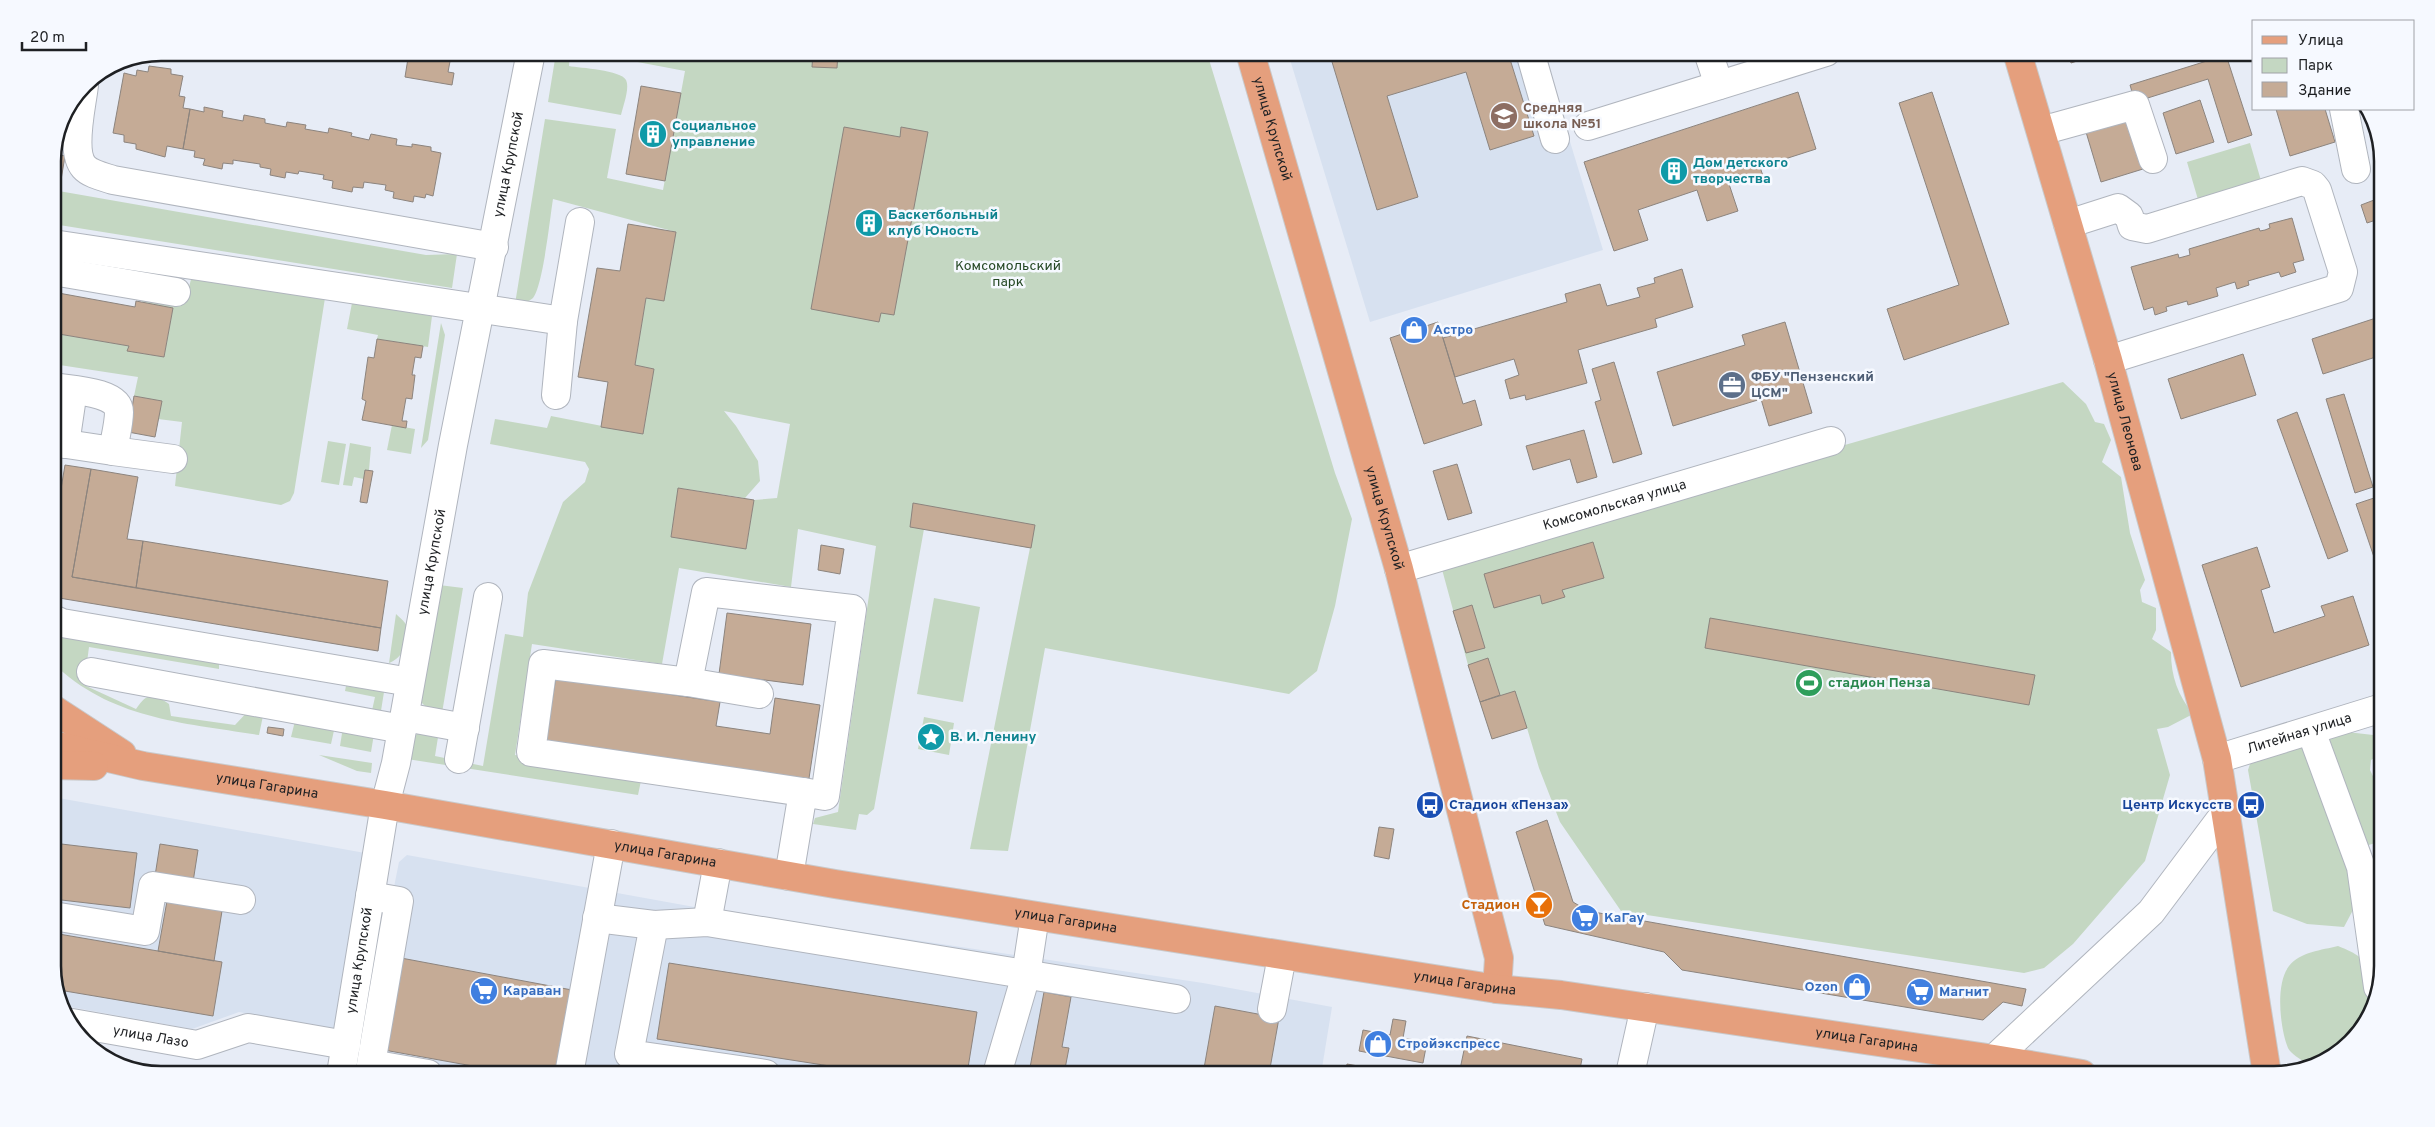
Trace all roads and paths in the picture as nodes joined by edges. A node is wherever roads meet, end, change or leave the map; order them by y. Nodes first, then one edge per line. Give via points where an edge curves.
1 (529, 61) edge
2 (1253, 61) edge
3 (1533, 61) edge
4 (1711, 61) edge
5 (1797, 61) edge
6 (2020, 61) edge
7 (1719, 85) junction
8 (82, 101) edge
9 (2344, 110) edge
10 (1588, 126) dead end
11 (2041, 131) junction
12 (1556, 139) dead end
13 (2153, 159) dead end
14 (2356, 169) dead end
15 (580, 222) dead end
16 (2068, 224) junction
17 (61, 245) edge
18 (494, 248) junction
19 (61, 272) edge
20 (176, 292) dead end
21 (481, 309) junction
22 (564, 321) junction
23 (2108, 360) junction
24 (63, 389) edge
25 (556, 395) dead end
26 (61, 416) edge
27 (1831, 441) dead end
28 (61, 443) edge
29 (113, 451) junction
30 (173, 459) dead end
31 (1399, 569) junction
32 (488, 597) dead end
33 (61, 623) edge
34 (92, 672) dead end
35 (410, 682) junction
36 (688, 682) junction
37 (759, 694) dead end
38 (2374, 710) edge
39 (61, 714) edge
40 (404, 723) junction
41 (465, 728) junction
42 (2311, 730) junction
43 (61, 746) edge
44 (460, 759) dead end
45 (2216, 759) junction
46 (61, 765) edge
47 (143, 766) junction
48 (803, 792) junction
49 (2224, 803) junction
50 (385, 805) junction
51 (611, 844) junction
52 (718, 863) junction
53 (789, 876) junction
54 (370, 896) junction
55 (242, 900) dead end
56 (1036, 916) junction
57 (61, 917) edge
58 (597, 918) junction
59 (707, 922) junction
60 (654, 925) junction
61 (1282, 956) junction
62 (2374, 958) edge
63 (1026, 975) junction
64 (1497, 989) junction
65 (1176, 999) dead end
66 (1645, 1007) junction
67 (1272, 1009) dead end
68 (81, 1025) edge
69 (346, 1045) junction
70 (1994, 1059) junction
71 (1963, 1065) edge
72 (342, 1066) edge
73 (382, 1066) edge
74 (570, 1066) edge
75 (712, 1066) edge
76 (999, 1066) edge
77 (1632, 1066) edge
78 (2035, 1066) edge
79 (2266, 1066) edge

1 - 18 street, улица Крупской
2 - 31 main road, улица Крупской
3 - 12 street
4 - 7 street
5 - 7 street
6 - 11 main road, улица Леонова
7 - 10 street
8 - 18 street via 77,148 79,160 85,169 113,180
9 - 14 street
11 - 13 street via 2135,105
11 - 16 main road, улица Леонова
15 - 22 street
16 - 23 main road, улица Леонова
16 - 23 street via 2118,208 2129,216 2132,226 2146,229 2302,180 2318,190 2343,272 2339,288
17 - 21 street
18 - 21 street, улица Крупской
19 - 20 street
21 - 22 street
21 - 35 street, улица Крупской
22 - 25 street
23 - 45 main road, улица Леонова
24 - 26 street
24 - 29 street via 99,394 118,404
27 - 31 street, Комсомольская улица
28 - 29 street
29 - 30 street
31 - 64 main road, улица Крупской via 1499,958
32 - 41 street
33 - 35 street
34 - 40 street
35 - 40 street, улица Крупской
36 - 37 street
36 - 48 street via 706,592 852,610 825,796
36 - 48 street via 543,664 531,752
38 - 42 street, Литейная улица
39 - 47 main road
40 - 41 street
40 - 50 street, улица Крупской
41 - 44 street
42 - 45 street, Литейная улица
42 - 62 street via 2361,867
43 - 47 main road, улица Гагарина
45 - 49 main road, улица Леонова
46 - 47 main road
47 - 50 main road, улица Гагарина
48 - 53 street
49 - 70 street via 2151,912
49 - 79 main road, улица Леонова
50 - 51 main road, улица Гагарина
50 - 54 street, улица Крупской
51 - 52 main road, улица Гагарина
51 - 58 street
52 - 53 main road, улица Гагарина
52 - 59 street
53 - 56 main road, улица Гагарина
54 - 69 street, улица Крупской
54 - 73 street via 399,901 371,1064
55 - 57 street via 153,886 144,931
56 - 61 main road, улица Гагарина
56 - 63 street
58 - 60 street
58 - 74 street
59 - 60 street
59 - 63 street
60 - 75 street via 630,1054
61 - 64 main road, улица Гагарина
61 - 67 street
63 - 65 street
63 - 76 street
64 - 66 main road, улица Гагарина
66 - 71 main road, улица Гагарина
66 - 77 street
68 - 69 street, улица Лазо via 197,1045 248,1028
69 - 72 street, улица Крупской
70 - 71 main road, улица Гагарина
70 - 78 main road, улица Гагарина

